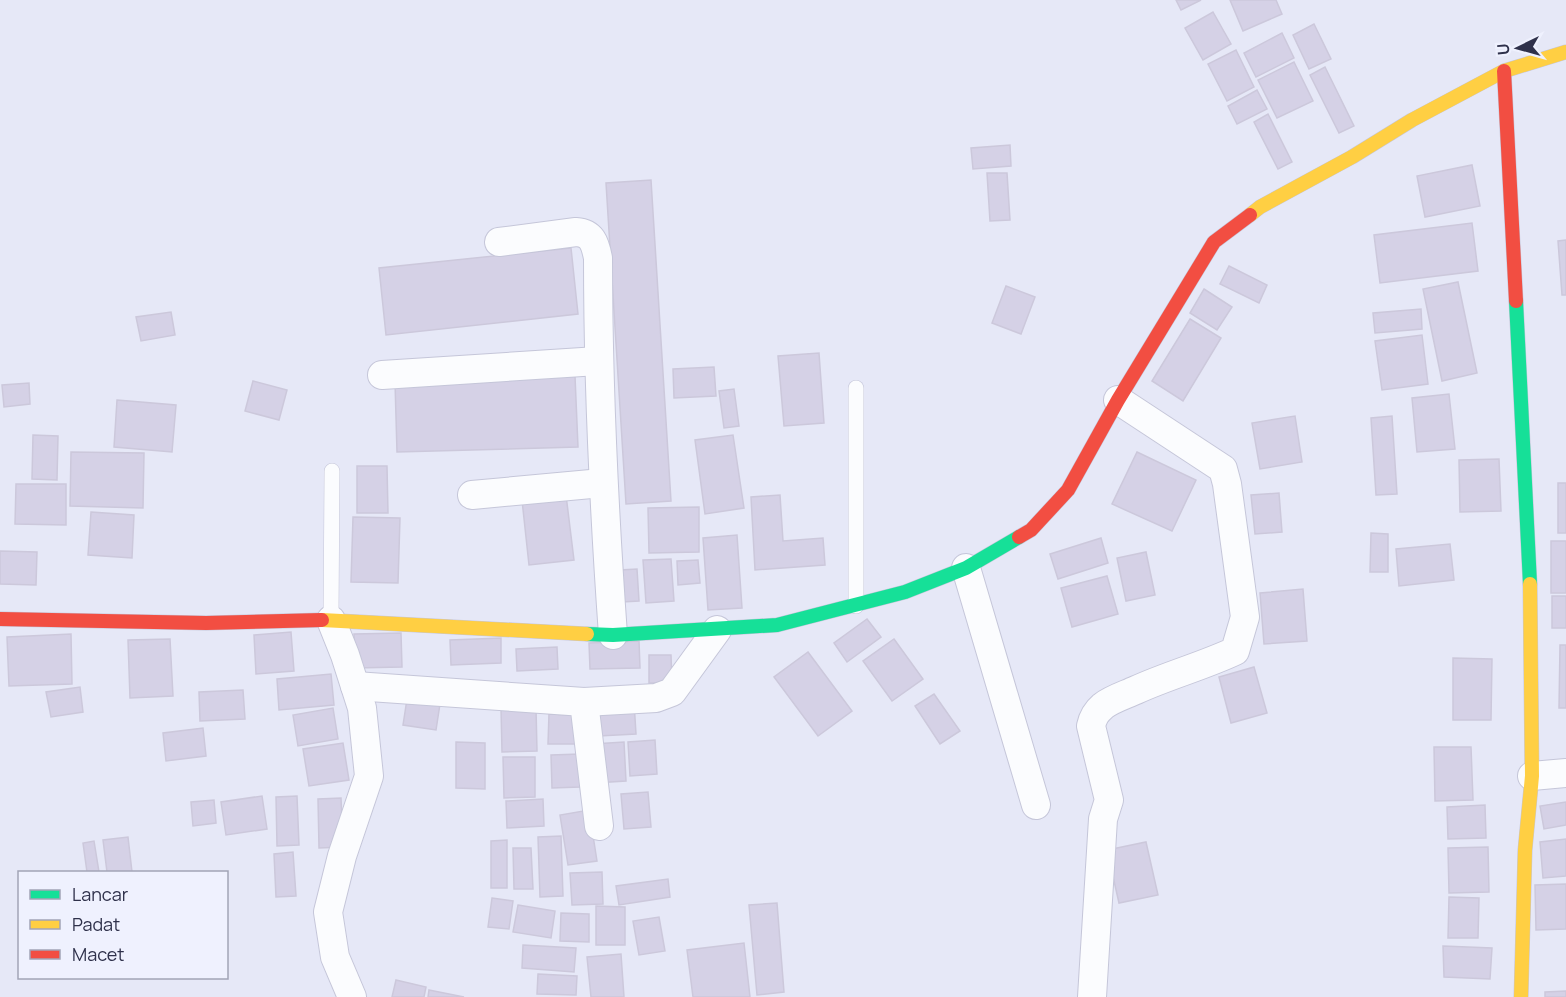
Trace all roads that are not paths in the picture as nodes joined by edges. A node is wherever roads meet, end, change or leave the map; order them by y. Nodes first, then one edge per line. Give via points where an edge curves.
1 (1566, 52) edge
2 (1504, 72) junction
3 (500, 242) dead end
4 (598, 361) junction
5 (382, 375) dead end
6 (855, 388) dead end
7 (1118, 400) junction
8 (332, 471) dead end
9 (602, 483) junction
10 (472, 495) dead end
11 (966, 568) junction
12 (856, 606) junction
13 (0, 619) edge
14 (331, 620) junction
15 (717, 630) junction
16 (613, 635) junction
17 (355, 686) junction
18 (584, 702) junction
19 (1566, 773) edge
20 (1532, 776) junction
21 (1036, 805) dead end
22 (599, 826) dead end
23 (352, 997) edge
24 (1092, 997) edge
25 (1521, 997) edge

1 - 2 street
2 - 7 street via 1260,207 1214,242
2 - 20 street via 1531,598
3 - 4 street via 576,232 591,237 598,258
4 - 5 street
4 - 9 street
6 - 12 lane
7 - 11 street via 1061,498 1032,530
7 - 24 street via 1223,468 1245,618 1235,651 1137,689 1103,706 1094,715 1091,726 1109,800 1103,819
8 - 14 lane
9 - 10 street
9 - 16 street
11 - 12 street
11 - 21 street
12 - 15 street via 777,625
13 - 14 street via 206,623
14 - 16 street
14 - 17 street
15 - 16 street
15 - 18 street via 672,692 656,698
17 - 18 street
17 - 23 street via 362,708 369,777 328,912 335,957
18 - 22 street
19 - 20 street
20 - 25 street via 1525,850

